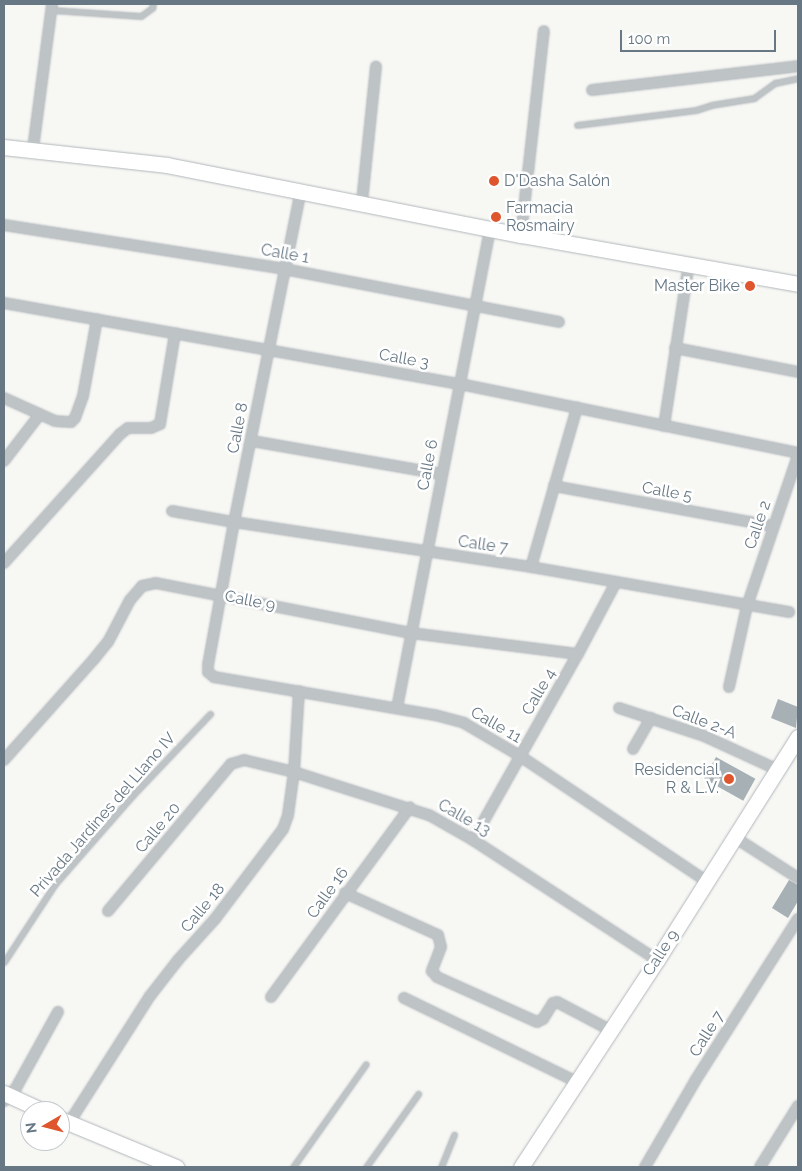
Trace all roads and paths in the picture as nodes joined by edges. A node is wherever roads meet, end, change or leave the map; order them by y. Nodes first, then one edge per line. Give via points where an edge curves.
1 (153, 4) edge
2 (52, 7) edge
3 (544, 31) dead end
4 (798, 66) edge
5 (376, 67) dead end
6 (798, 78) edge
7 (592, 90) dead end
8 (577, 125) dead end
9 (4, 147) edge
10 (33, 149) junction
11 (301, 190) junction
12 (362, 202) junction
13 (4, 225) edge
14 (490, 228) junction
15 (521, 235) junction
16 (688, 263) junction
17 (284, 268) junction
18 (798, 284) edge
19 (4, 303) edge
20 (476, 306) junction
21 (97, 320) junction
22 (559, 322) dead end
23 (175, 333) junction
24 (676, 348) junction
25 (269, 351) junction
26 (798, 372) edge
27 (460, 384) junction
28 (4, 398) edge
29 (578, 408) junction
30 (40, 414) junction
31 (664, 426) junction
32 (252, 441) junction
33 (798, 454) edge
34 (4, 461) edge
35 (441, 474) junction
36 (554, 486) junction
37 (172, 511) dead end
38 (234, 522) junction
39 (773, 526) junction
40 (427, 552) junction
41 (4, 563) edge
42 (531, 567) junction
43 (616, 584) junction
44 (222, 596) junction
45 (747, 606) junction
46 (789, 612) dead end
47 (411, 633) junction
48 (578, 654) junction
49 (208, 672) joint
50 (729, 687) dead end
51 (299, 690) junction
52 (397, 708) junction
53 (619, 708) dead end
54 (210, 714) dead end
55 (650, 718) junction
56 (798, 737) edge
57 (633, 749) dead end
58 (520, 756) junction
59 (4, 760) edge
60 (231, 764) joint
61 (776, 769) junction
62 (294, 772) junction
63 (410, 807) junction
64 (734, 837) junction
65 (473, 840) junction
66 (798, 878) edge
67 (706, 881) junction
68 (345, 893) junction
69 (108, 911) dead end
70 (798, 918) edge
71 (657, 960) junction
72 (4, 962) edge
73 (271, 997) dead end
74 (404, 998) dead end
75 (58, 1012) dead end
76 (610, 1030) junction
77 (366, 1064) dead end
78 (577, 1082) junction
79 (418, 1094) dead end
80 (5, 1097) edge
81 (20, 1103) edge
82 (798, 1106) edge
83 (70, 1112) edge
84 (70, 1123) edge
85 (454, 1135) dead end
86 (176, 1167) edge
87 (293, 1167) edge
88 (366, 1167) edge
89 (442, 1167) edge
90 (521, 1167) edge
91 (645, 1167) edge
92 (760, 1167) edge

1 - 2 lane via 142,16
2 - 10 street
3 - 15 street
4 - 7 street
5 - 12 street
6 - 8 lane via 775,82 754,98 711,104 696,110
9 - 10 main road
10 - 11 main road via 168,164
11 - 12 main road
11 - 17 street, Calle 8
12 - 14 main road
13 - 17 street, Calle 1
14 - 15 main road
14 - 20 street, Calle 6
15 - 16 main road
16 - 18 main road
16 - 24 street
17 - 20 street, Calle 1
17 - 25 street, Calle 8
19 - 21 street, Calle 3
20 - 22 street, Calle 1
20 - 27 street, Calle 6
21 - 23 street, Calle 3
21 - 30 street via 83,396 75,418 64,422
23 - 25 street, Calle 3
23 - 41 street via 160,424 151,428 128,428 120,434
24 - 26 street
24 - 31 street
25 - 27 street, Calle 3
25 - 32 street, Calle 8
27 - 29 street, Calle 3
27 - 35 street, Calle 6
28 - 30 street
29 - 31 street, Calle 3
29 - 36 street
30 - 34 street
31 - 33 street, Calle 3
32 - 35 street
32 - 38 street, Calle 8
33 - 39 street, Calle 2
35 - 40 street, Calle 6
36 - 39 street, Calle 5
36 - 42 street
37 - 38 street, Calle 7
38 - 40 street, Calle 7
38 - 44 street, Calle 8
39 - 45 street, Calle 2
40 - 42 street, Calle 7
40 - 47 street, Calle 6
42 - 43 street, Calle 7
43 - 45 street, Calle 7
43 - 48 street, Calle 4
44 - 47 street, Calle 9
44 - 49 street, Calle 8
44 - 59 street, Calle 9 via 156,583 142,586 130,600 108,642
45 - 46 street, Calle 7
45 - 50 street, Calle 2
47 - 48 street, Calle 9
47 - 52 street, Calle 6
48 - 58 street, Calle 4
49 - 51 street, Calle 11 via 214,677
51 - 52 street, Calle 11
51 - 62 street, Calle 18
52 - 58 street, Calle 11 via 464,723
53 - 55 street, Calle 2-A
54 - 72 lane, Privada Jardines del Llano IV via 55,884
55 - 57 street
55 - 61 street, Calle 2-A via 704,736
56 - 61 main road, Calle 9
58 - 65 street, Calle 4
58 - 67 street, Calle 11
60 - 62 street, Calle 13 via 239,760 249,761
60 - 69 street, Calle 20
61 - 64 main road, Calle 9
62 - 63 street, Calle 13
62 - 83 street, Calle 18 via 288,815 276,840 150,996
63 - 65 street, Calle 13
63 - 68 street, Calle 16
64 - 66 street
64 - 67 main road, Calle 9
65 - 71 street, Calle 13
67 - 71 main road, Calle 9
68 - 73 street, Calle 16
68 - 76 street via 438,935 441,947 432,971 437,977 537,1022 557,1002
70 - 91 street, Calle 7
71 - 76 main road, Calle 9
74 - 78 street
75 - 80 street via 16,1088
76 - 78 main road, Calle 9
77 - 87 lane
78 - 90 main road, Calle 9
79 - 88 lane
80 - 81 main road
82 - 92 street
84 - 86 main road
85 - 89 lane

